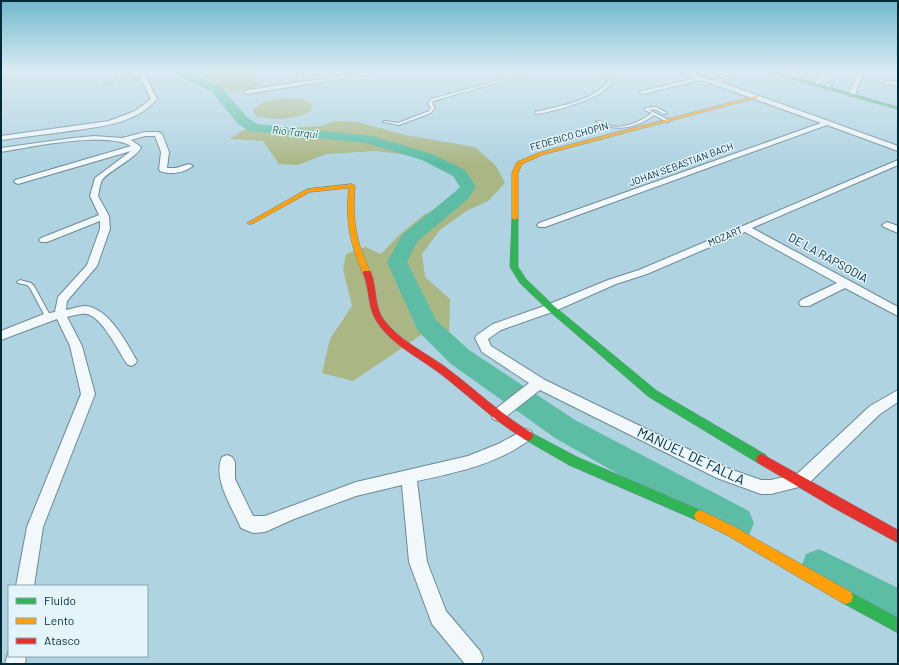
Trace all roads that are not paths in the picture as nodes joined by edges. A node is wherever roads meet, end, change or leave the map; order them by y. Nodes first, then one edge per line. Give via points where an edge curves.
1 (150, 102) edge
2 (431, 102) edge
3 (576, 102) edge
4 (735, 102) edge
5 (771, 102) edge
6 (877, 102) edge
7 (898, 108) edge
8 (536, 113) dead end
9 (653, 114) junction
10 (667, 117) junction
11 (598, 120) dead end
12 (385, 122) dead end
13 (827, 123) junction
14 (1, 138) edge
15 (124, 140) junction
16 (137, 147) junction
17 (898, 149) edge
18 (1, 150) edge
19 (898, 162) edge
20 (189, 166) dead end
21 (18, 182) dead end
22 (104, 216) junction
23 (250, 223) dead end
24 (542, 225) dead end
25 (887, 225) dead end
26 (745, 228) junction
27 (898, 230) edge
28 (44, 240) dead end
29 (20, 282) dead end
30 (846, 283) junction
31 (805, 303) dead end
32 (552, 308) junction
33 (898, 312) edge
34 (60, 314) junction
35 (48, 317) junction
36 (1, 336) edge
37 (131, 361) dead end
38 (537, 385) junction
39 (898, 394) edge
40 (503, 412) junction
41 (526, 435) junction
42 (227, 462) dead end
43 (409, 476) junction
44 (801, 480) junction
45 (898, 537) edge
46 (24, 585) edge
47 (898, 626) edge
48 (473, 658) dead end

1 - 14 street via 136,113 104,124
2 - 12 lane via 433,107 430,112 398,124
3 - 8 lane
4 - 10 main road, FEDERICO CHOPIN
5 - 13 street
6 - 7 main road
9 - 10 lane
9 - 10 lane via 646,109 655,108
9 - 11 lane via 647,119 620,127 612,127
10 - 32 main road, FEDERICO CHOPIN via 540,154 519,163 515,173 514,267 523,281
13 - 17 street
13 - 24 street, JOHAN SEBASTIAN BACH
15 - 16 street
15 - 18 street via 107,137
15 - 20 street via 145,134 158,134 165,152 163,169 167,172
16 - 21 street
16 - 22 street via 136,151 98,180 94,196
19 - 26 street, MOZART
22 - 28 street
22 - 34 street via 105,229 92,266 62,300
23 - 40 main road via 309,190 352,186 349,210 353,239 370,278 375,312 380,322 398,339
25 - 27 street
26 - 30 street, DE LA RAPSODIA
26 - 32 street, MOZART
29 - 35 lane via 32,287
30 - 31 street
30 - 33 street, DE LA RAPSODIA
32 - 38 street, MOZART via 497,327 481,338 486,349
32 - 44 main road via 653,394
34 - 35 street
34 - 37 street via 85,310 93,312 105,321
34 - 46 street via 76,346 88,394 35,527
35 - 36 street
38 - 40 street
38 - 44 street, MANUEL DE FALLA via 746,483 771,487
39 - 44 street via 875,410
40 - 41 main road
41 - 43 street via 469,463
41 - 47 main road via 573,461 729,530
42 - 43 street via 227,479 247,522 253,525 265,524 356,489
43 - 48 street via 418,562 439,616
44 - 45 main road

